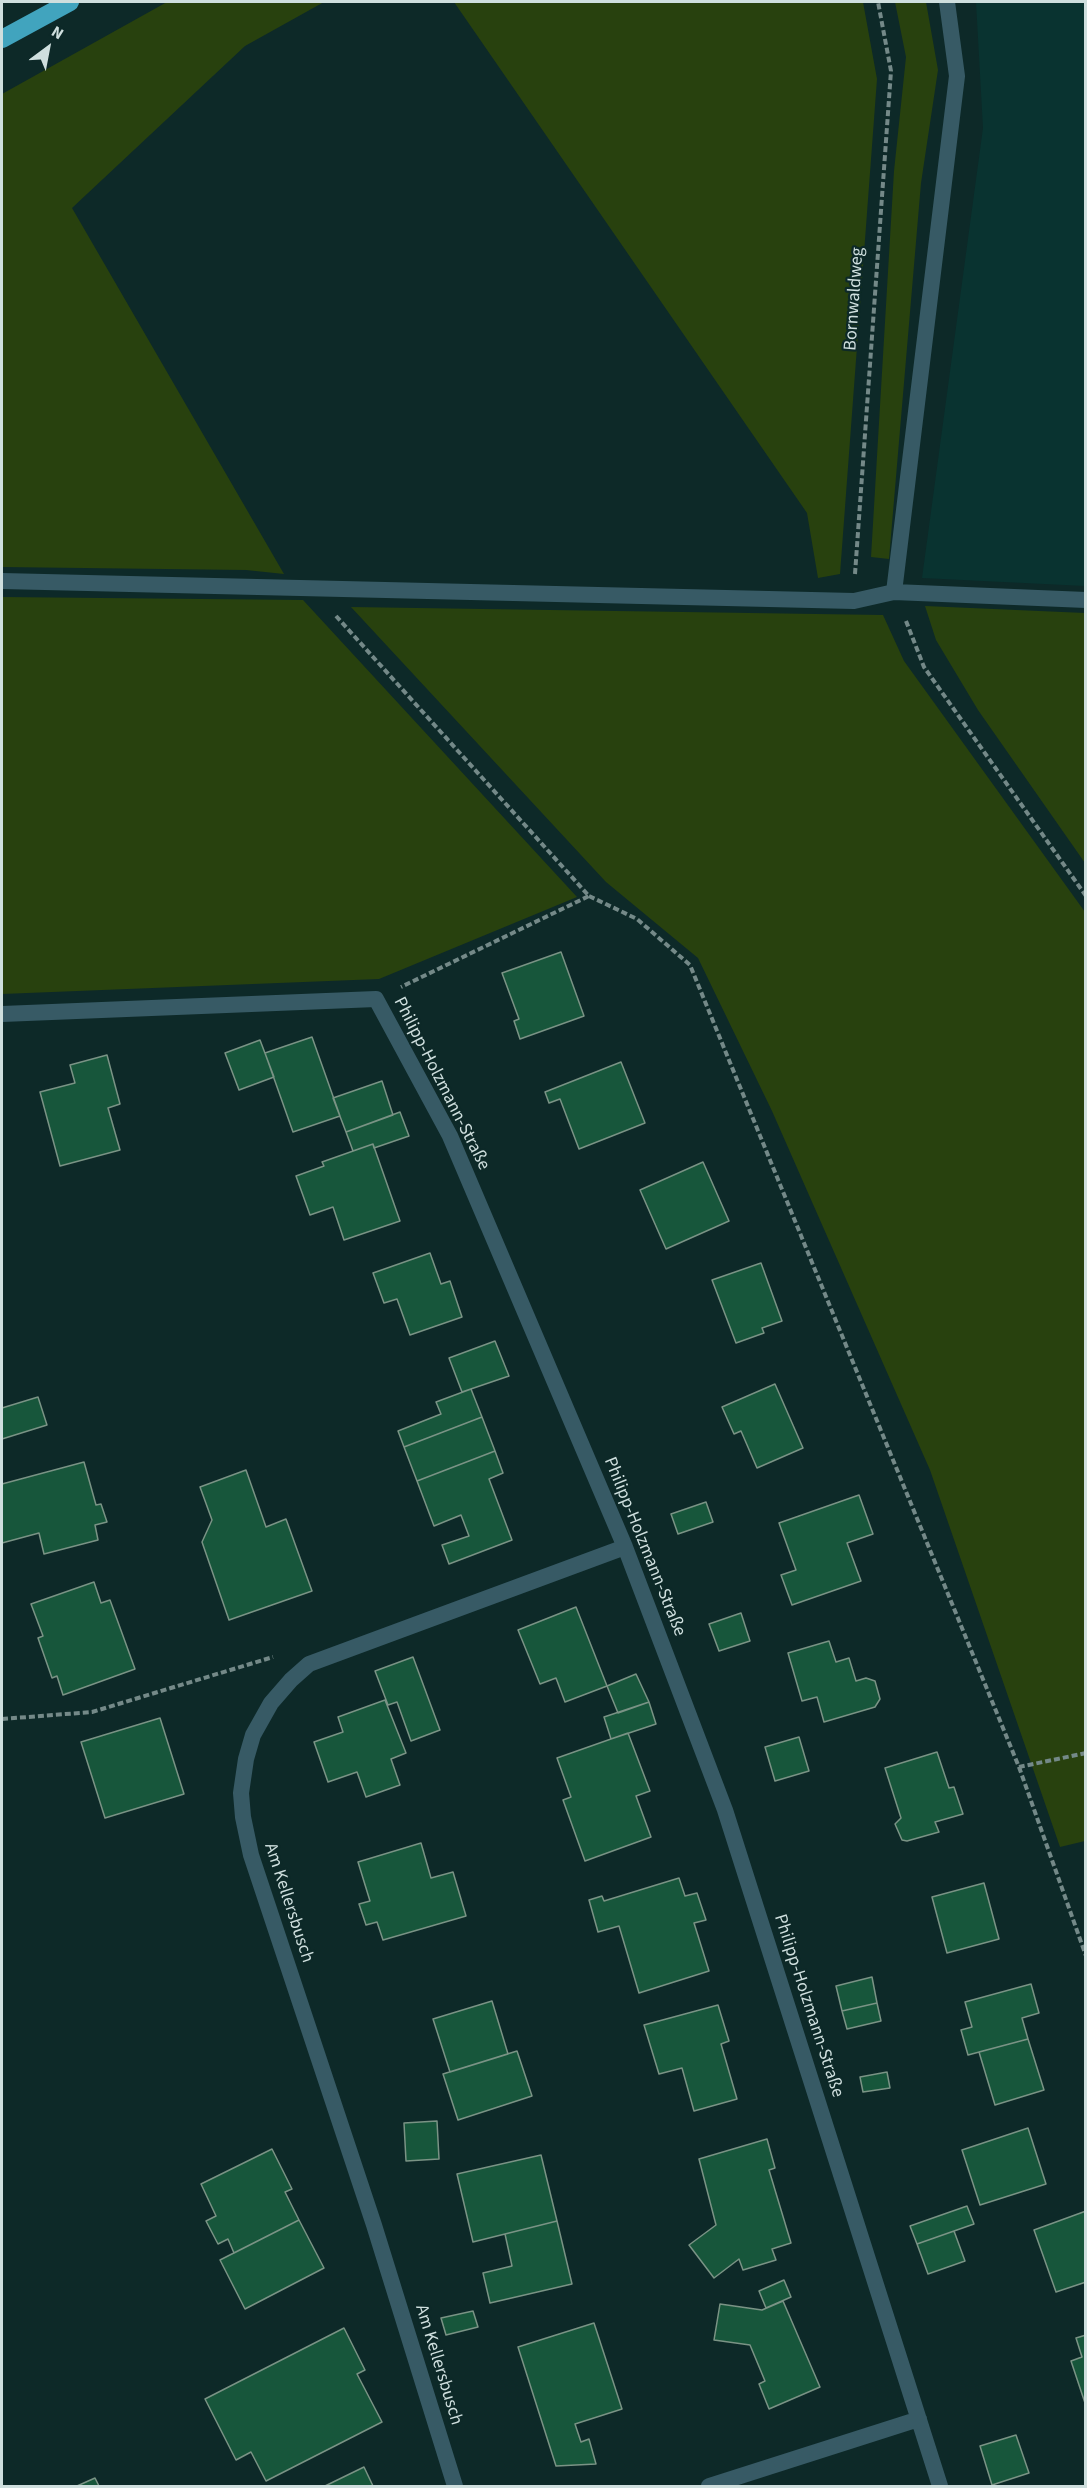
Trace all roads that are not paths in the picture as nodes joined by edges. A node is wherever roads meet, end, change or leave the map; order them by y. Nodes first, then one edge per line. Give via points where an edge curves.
1 (70, 2) edge
2 (947, 2) edge
3 (2, 39) edge
4 (2, 581) edge
5 (894, 592) junction
6 (1086, 600) edge
7 (2, 1014) edge
8 (625, 1547) junction
9 (919, 2419) junction
10 (455, 2487) edge
11 (709, 2487) edge
12 (940, 2487) edge

1 - 3 highway
2 - 5 street via 957,76
4 - 5 street via 854,601
5 - 6 street
7 - 8 street, Philipp-Holzmann-Straße via 376,999 450,1136
8 - 9 street, Philipp-Holzmann-Straße via 725,1810
8 - 10 street, Am Kellersbusch via 309,1664 271,1703 253,1735 246,1759 241,1793 251,1855 374,2225
9 - 11 street
9 - 12 street, Philipp-Holzmann-Straße

